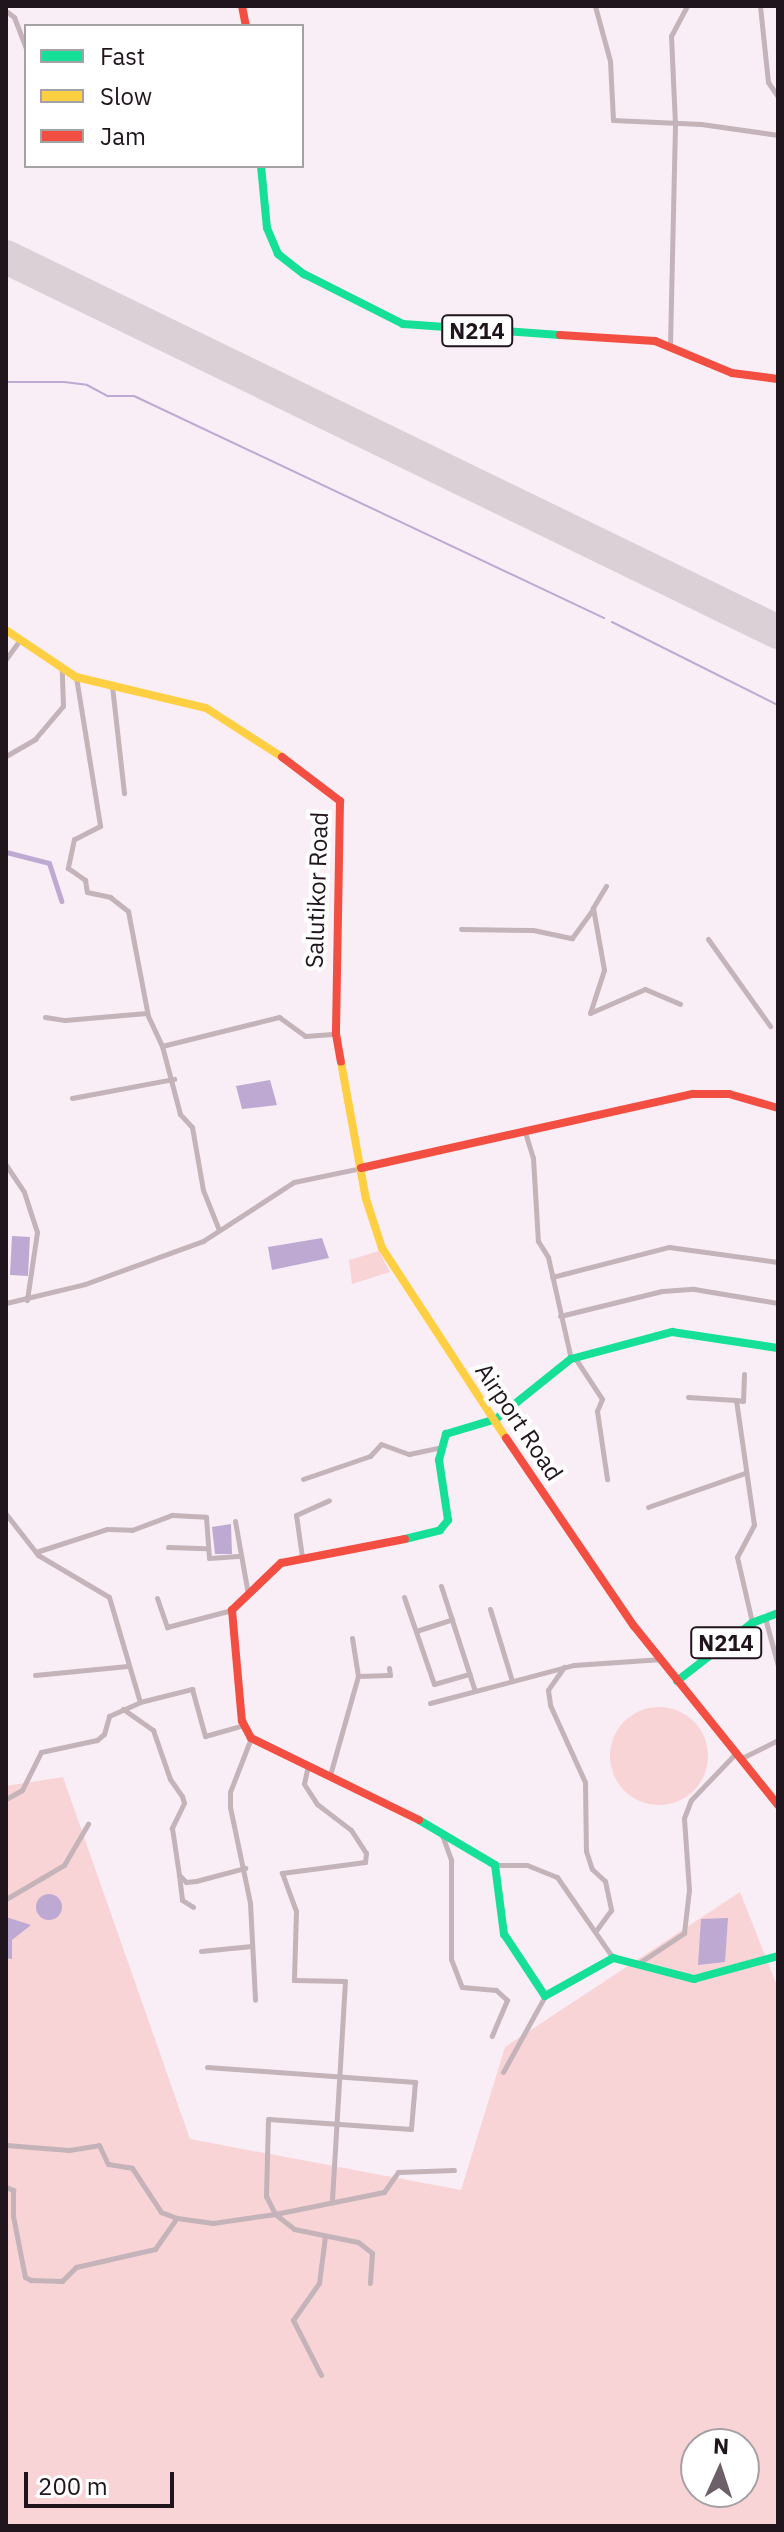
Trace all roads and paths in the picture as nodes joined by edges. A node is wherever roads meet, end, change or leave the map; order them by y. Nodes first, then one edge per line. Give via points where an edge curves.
1 (595, 6) edge
2 (687, 6) edge
3 (760, 6) edge
4 (6, 11) edge
5 (24, 44) edge
6 (778, 97) edge
7 (675, 124) junction
8 (778, 135) edge
9 (261, 168) edge
10 (670, 345) junction
11 (778, 379) edge
12 (6, 630) edge
13 (20, 640) junction
14 (6, 659) edge
15 (62, 671) junction
16 (76, 677) junction
17 (112, 685) junction
18 (6, 756) edge
19 (124, 793) dead end
20 (606, 886) dead end
21 (593, 908) junction
22 (461, 929) dead end
23 (708, 939) dead end
24 (680, 1004) dead end
25 (147, 1013) junction
26 (45, 1017) dead end
27 (770, 1026) dead end
28 (336, 1034) junction
29 (162, 1046) junction
30 (174, 1079) junction
31 (72, 1098) dead end
32 (778, 1108) edge
33 (525, 1132) junction
34 (6, 1165) edge
35 (361, 1168) junction
36 (219, 1230) junction
37 (778, 1262) edge
38 (552, 1277) junction
39 (27, 1300) junction
40 (6, 1303) edge
41 (778, 1303) edge
42 (560, 1316) junction
43 (778, 1348) edge
44 (573, 1359) junction
45 (744, 1374) dead end
46 (688, 1397) dead end
47 (736, 1400) junction
48 (496, 1419) junction
49 (441, 1447) junction
50 (745, 1473) junction
51 (303, 1479) dead end
52 (607, 1479) dead end
53 (329, 1500) dead end
54 (648, 1507) dead end
55 (6, 1514) edge
56 (235, 1521) dead end
57 (168, 1547) dead end
58 (206, 1548) junction
59 (36, 1552) junction
60 (238, 1556) junction
61 (302, 1557) junction
62 (441, 1586) dead end
63 (248, 1594) junction
64 (404, 1597) dead end
65 (157, 1598) dead end
66 (490, 1609) dead end
67 (232, 1610) junction
68 (778, 1613) edge
69 (765, 1618) junction
70 (452, 1619) junction
71 (752, 1623) junction
72 (416, 1631) junction
73 (352, 1638) dead end
74 (663, 1659) junction
75 (128, 1666) junction
76 (778, 1666) edge
77 (564, 1667) junction
78 (389, 1668) dead end
79 (470, 1674) junction
80 (35, 1675) dead end
81 (358, 1676) junction
82 (512, 1681) junction
83 (677, 1681) junction
84 (475, 1691) junction
85 (140, 1702) junction
86 (430, 1703) dead end
87 (123, 1709) junction
88 (244, 1725) junction
89 (251, 1738) junction
90 (778, 1740) edge
91 (737, 1757) junction
92 (308, 1765) junction
93 (330, 1775) junction
94 (6, 1799) edge
95 (778, 1805) edge
96 (88, 1824) dead end
97 (441, 1834) junction
98 (495, 1865) junction
99 (245, 1868) junction
100 (179, 1875) junction
101 (6, 1899) edge
102 (193, 1907) dead end
103 (595, 1932) junction
104 (252, 1946) junction
105 (201, 1951) dead end
106 (778, 1956) edge
107 (613, 1958) junction
108 (635, 1966) junction
109 (545, 1996) junction
110 (255, 2000) dead end
111 (492, 2036) dead end
112 (207, 2067) dead end
113 (503, 2072) dead end
114 (340, 2077) junction
115 (337, 2123) junction
116 (6, 2145) edge
117 (454, 2170) dead end
118 (6, 2187) edge
119 (332, 2202) junction
120 (275, 2214) junction
121 (177, 2218) junction
122 (334, 2235) junction
123 (370, 2283) dead end
124 (321, 2375) dead end

1 - 7 street via 610,61 613,120
2 - 7 street via 671,36
3 - 6 street via 768,82
4 - 5 street via 14,17
7 - 8 street
7 - 10 street
9 - 10 main road, N214 via 267,228 278,254 304,274 403,324
10 - 11 main road, N214 via 732,373
12 - 13 main road, Salutikor Road
13 - 14 street
13 - 15 main road, Salutikor Road
15 - 16 main road, Salutikor Road
15 - 18 street via 63,706 35,739
16 - 17 main road, Salutikor Road
16 - 25 street via 100,826 74,839 68,868 85,880 87,892 110,897 128,911
17 - 19 street
17 - 28 main road, Salutikor Road via 206,708 328,787 340,801
20 - 21 street
21 - 22 street via 572,938 533,930
21 - 24 street via 604,970 590,1013 645,989
23 - 27 street
25 - 26 street
25 - 29 street
28 - 29 street via 305,1036 279,1017
28 - 35 main road, Salutikor Road
29 - 30 street
30 - 31 street
30 - 36 street via 180,1114 192,1127 203,1190
32 - 33 main road via 729,1094 693,1094
33 - 35 main road
33 - 38 street via 533,1158 538,1241
34 - 39 street via 24,1192 37,1232
35 - 36 street via 294,1182
35 - 48 main road, Airport Road via 382,1248 420,1313
36 - 39 street via 142,1264
37 - 38 street via 669,1247
38 - 42 street
39 - 40 street
41 - 42 street via 694,1289 662,1291
42 - 44 street
43 - 44 main road via 672,1332
44 - 48 main road
44 - 52 street via 602,1399 597,1411
45 - 47 street via 743,1401
46 - 47 street
47 - 50 street
48 - 49 main road via 446,1434
48 - 74 main road, Airport Road via 618,1603
49 - 51 street via 409,1454 381,1444 370,1456
49 - 61 main road via 440,1476 449,1506 440,1530 349,1553
50 - 54 street
50 - 71 street via 754,1525 737,1557
53 - 61 street via 296,1515
55 - 59 street
56 - 60 street
57 - 58 street
58 - 59 street via 206,1517 172,1515
58 - 60 street via 209,1558
59 - 75 street via 62,1572 106,1593
60 - 63 street
61 - 63 main road via 281,1563
62 - 70 street
63 - 67 main road
64 - 72 street
65 - 67 street via 167,1627
66 - 82 street
67 - 88 main road
68 - 69 main road, N214
69 - 71 main road, N214
69 - 76 street
70 - 72 street
70 - 79 street
71 - 83 main road, N214
72 - 79 street via 434,1684
73 - 81 street
74 - 77 street
74 - 83 main road, Airport Road
75 - 80 street
75 - 85 street
77 - 82 street
77 - 103 street via 548,1690 585,1782 586,1851 592,1869 605,1881 611,1910
78 - 81 street via 390,1675
79 - 84 street
81 - 93 street
82 - 84 street
83 - 91 main road, Airport Road
84 - 86 street
85 - 87 street
85 - 88 street via 192,1689 205,1736
87 - 94 street via 109,1716 97,1740 41,1752 22,1790
87 - 100 street via 153,1730 170,1779 182,1796 172,1828
88 - 89 main road
89 - 92 main road
89 - 99 street via 230,1792 236,1846
90 - 91 street
91 - 95 main road, Airport Road
91 - 108 street via 691,1800 684,1818 689,1890 684,1933
92 - 93 main road
92 - 114 street via 304,1784 317,1804 351,1830 366,1853 365,1862 282,1873 296,1911 294,1980 345,1981
93 - 97 main road
96 - 101 street via 64,1865
97 - 98 main road
97 - 111 street via 451,1860 451,1959 462,1987 496,1990 507,2000
98 - 103 street via 527,1865 557,1877
98 - 109 main road via 504,1934
99 - 100 street via 186,1882
99 - 104 street
100 - 102 street via 182,1900
103 - 107 street
104 - 105 street
104 - 110 street
106 - 108 main road via 694,1979
107 - 108 main road
107 - 109 main road
109 - 113 street
112 - 114 street
114 - 115 street
114 - 115 street via 415,2082 411,2129
115 - 119 street
115 - 120 street via 268,2119 266,2196
116 - 121 street via 69,2150 99,2145 108,2164 132,2168 161,2212
117 - 119 street via 398,2172 384,2192
118 - 121 street via 13,2190 25,2277 31,2280 62,2281 76,2267 155,2249
119 - 120 street
120 - 121 street via 213,2223
120 - 122 street via 294,2229
122 - 123 street via 372,2253
122 - 124 street via 322,2237 319,2283 293,2320

